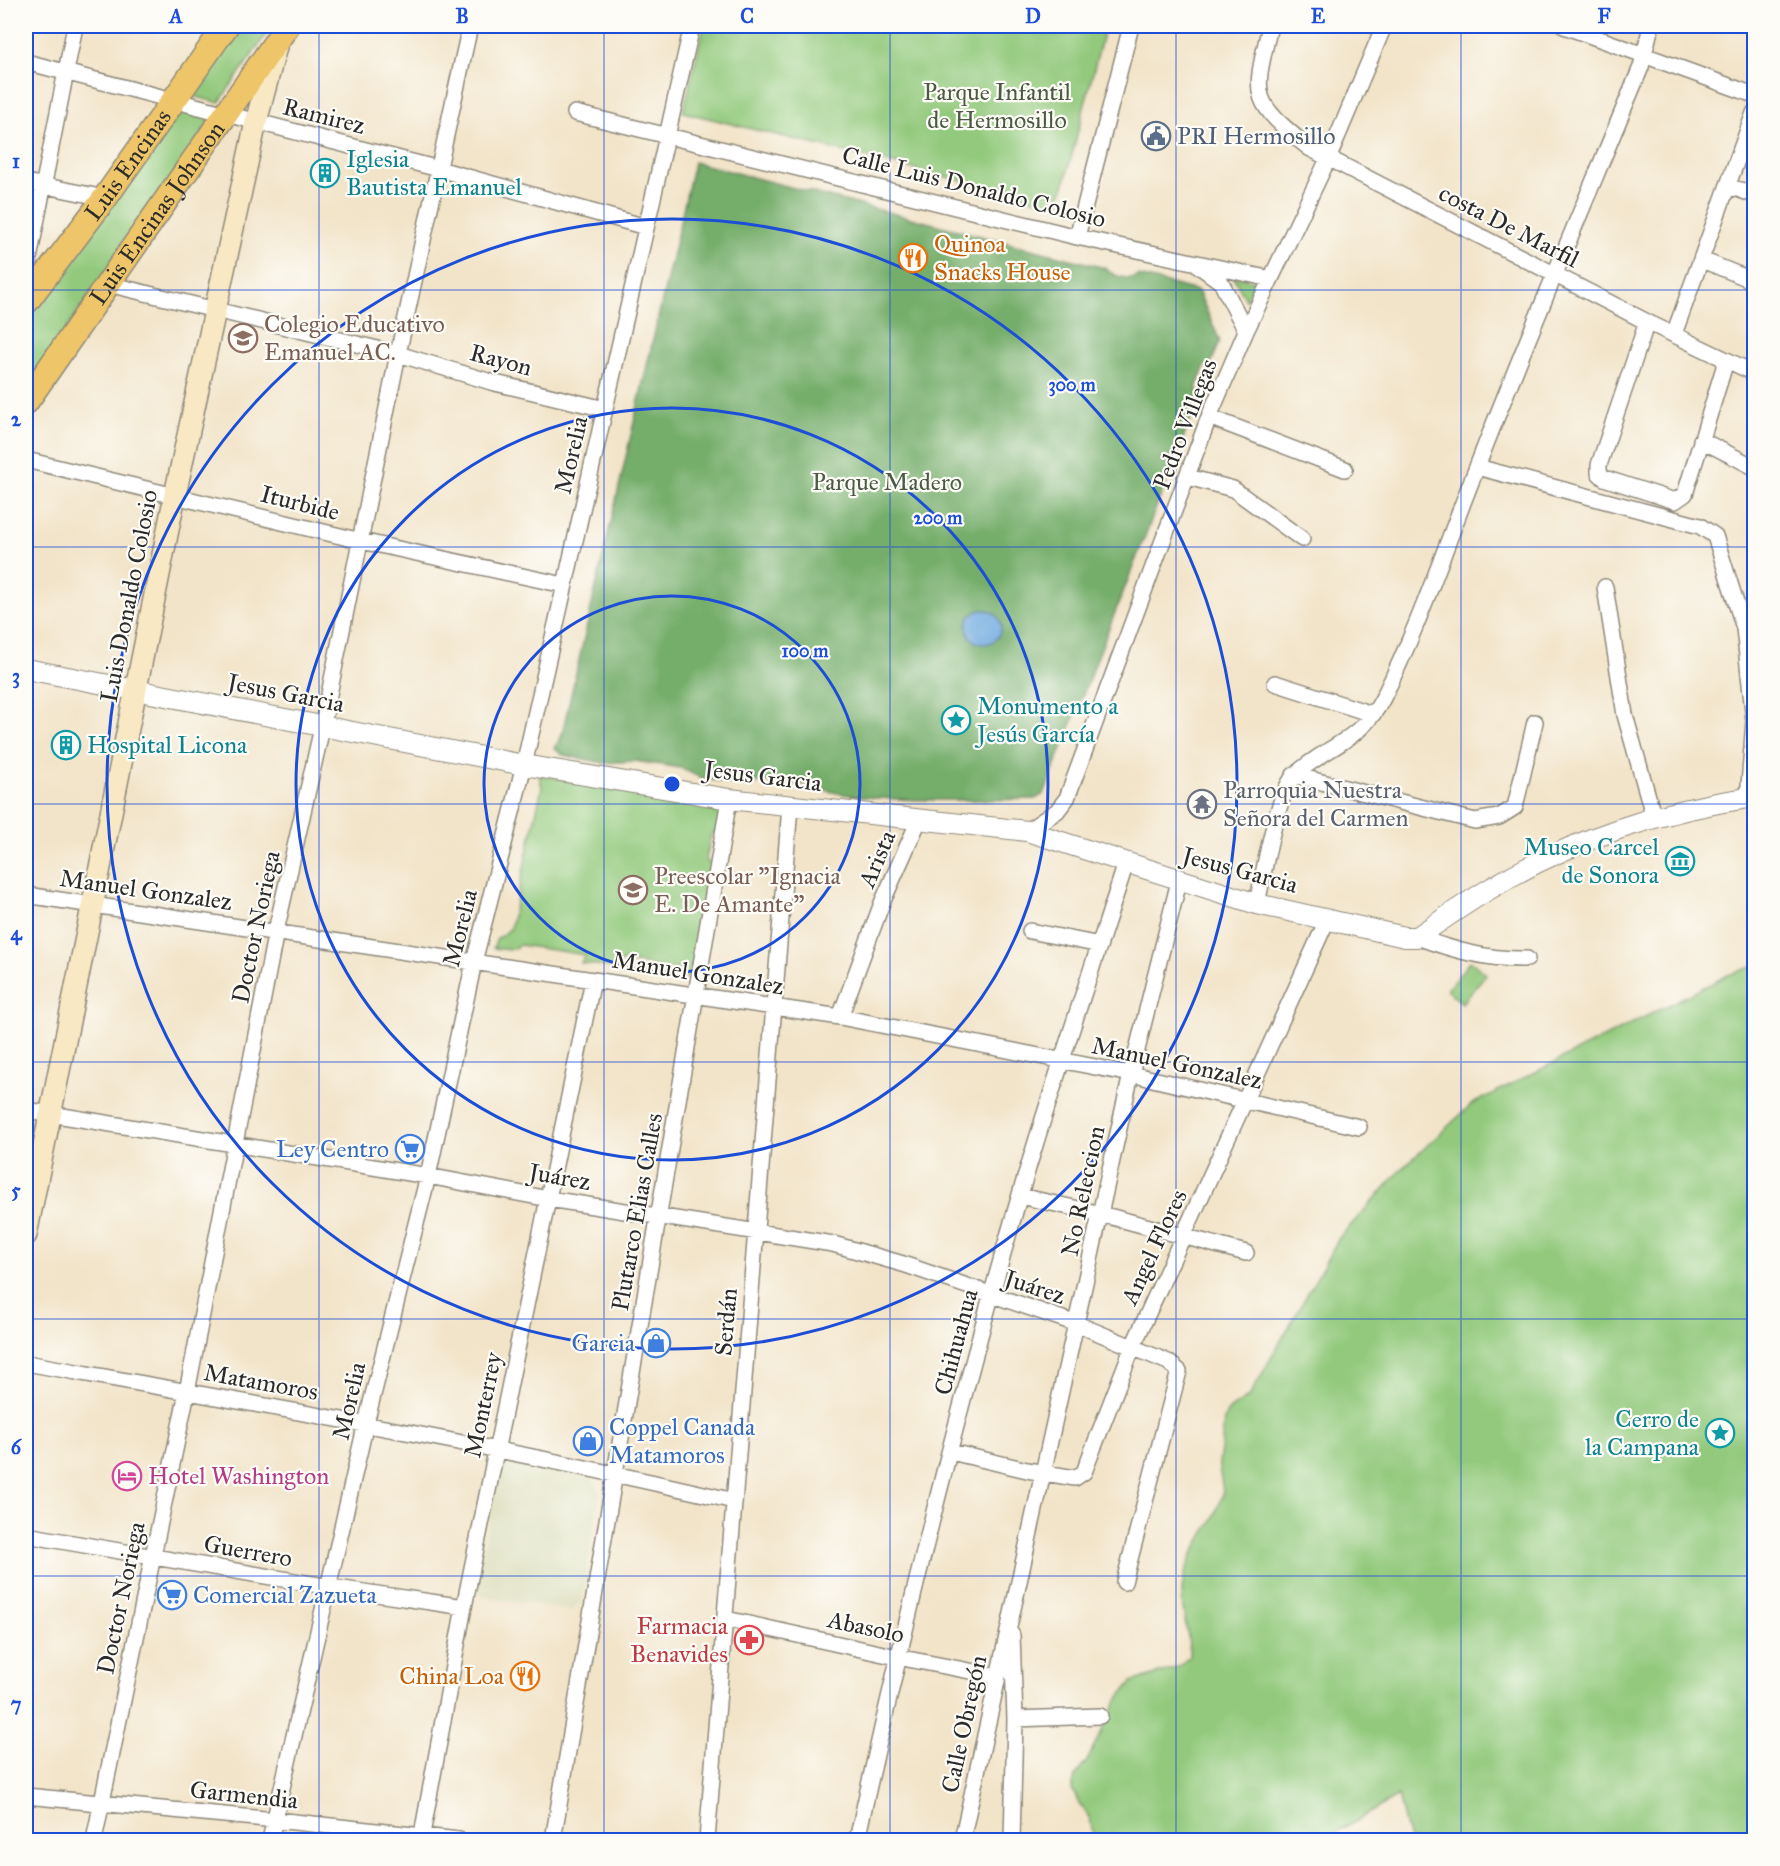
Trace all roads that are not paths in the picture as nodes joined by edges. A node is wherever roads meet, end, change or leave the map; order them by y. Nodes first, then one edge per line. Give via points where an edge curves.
1 (75, 26) edge
2 (226, 26) edge
3 (470, 26) edge
4 (692, 26) edge
5 (1131, 26) edge
6 (1270, 26) edge
7 (1384, 26) edge
8 (1564, 26) edge
9 (1651, 26) edge
10 (282, 33) edge
11 (1645, 55) junction
12 (26, 62) edge
13 (65, 73) junction
14 (1755, 95) edge
15 (174, 102) junction
16 (575, 113) dead end
17 (1755, 113) edge
18 (226, 115) junction
19 (256, 122) junction
20 (667, 136) junction
21 (1328, 159) junction
22 (440, 169) junction
23 (26, 182) edge
24 (43, 185) junction
25 (1729, 186) junction
26 (1755, 195) edge
27 (105, 198) junction
28 (646, 227) junction
29 (1077, 237) junction
30 (1702, 260) junction
31 (1195, 262) junction
32 (1556, 274) junction
33 (32, 276) edge
34 (1270, 279) junction
35 (1755, 281) edge
36 (108, 284) junction
37 (26, 302) edge
38 (216, 310) junction
39 (1647, 322) junction
40 (1246, 331) junction
41 (1674, 334) junction
42 (398, 354) junction
43 (1726, 361) junction
44 (1755, 374) edge
45 (26, 402) edge
46 (605, 409) junction
47 (1209, 417) junction
48 (1701, 441) junction
49 (26, 460) edge
50 (1477, 467) junction
51 (1755, 467) edge
52 (1345, 469) dead end
53 (1188, 477) junction
54 (175, 495) junction
55 (1302, 539) dead end
56 (361, 541) junction
57 (564, 585) junction
58 (1605, 587) dead end
59 (26, 669) edge
60 (1275, 683) dead end
61 (136, 690) junction
62 (1372, 714) junction
63 (1534, 722) dead end
64 (323, 725) junction
65 (524, 765) junction
66 (1294, 775) junction
67 (1751, 797) edge
68 (729, 799) junction
69 (790, 806) junction
70 (1654, 818) junction
71 (918, 820) junction
72 (1027, 831) junction
73 (1126, 863) junction
74 (1179, 881) junction
75 (26, 896) edge
76 (1257, 904) junction
77 (93, 905) junction
78 (1328, 918) junction
79 (276, 931) junction
80 (1030, 931) dead end
81 (1417, 937) junction
82 (1100, 945) junction
83 (1527, 959) dead end
84 (474, 962) junction
85 (593, 980) junction
86 (696, 995) junction
87 (775, 1007) junction
88 (840, 1017) junction
89 (1063, 1061) junction
90 (1131, 1074) junction
91 (1245, 1101) junction
92 (26, 1110) edge
93 (48, 1115) junction
94 (1359, 1127) dead end
95 (235, 1146) junction
96 (428, 1176) junction
97 (1020, 1196) junction
98 (549, 1199) junction
99 (1101, 1214) junction
100 (659, 1217) junction
101 (757, 1232) junction
102 (26, 1235) edge
103 (1181, 1237) junction
104 (1246, 1253) dead end
105 (991, 1296) junction
106 (1077, 1324) junction
107 (1133, 1346) junction
108 (26, 1363) edge
109 (187, 1392) junction
110 (366, 1423) junction
111 (497, 1450) junction
112 (951, 1452) junction
113 (615, 1473) junction
114 (1043, 1473) junction
115 (734, 1501) junction
116 (26, 1535) edge
117 (152, 1557) junction
118 (1124, 1582) dead end
119 (330, 1587) junction
120 (464, 1607) junction
121 (1011, 1617) junction
122 (726, 1618) junction
123 (897, 1657) junction
124 (996, 1676) junction
125 (1100, 1716) dead end
126 (1015, 1719) junction
127 (26, 1796) edge
128 (102, 1804) junction
129 (276, 1820) junction
130 (422, 1839) edge
131 (94, 1840) edge
132 (270, 1840) edge
133 (459, 1840) edge
134 (554, 1840) edge
135 (707, 1840) edge
136 (857, 1840) edge
137 (962, 1840) edge
138 (1012, 1840) edge

1 - 13 street
2 - 15 main road, Luis Encinas
3 - 22 street, Doctor Noriega
4 - 20 street, Morelia
5 - 29 street
6 - 21 street, costa De Marfil via 1259,71 1258,97 1289,132
7 - 21 street, Pedro Villegas
8 - 11 street
9 - 11 street
10 - 18 main road, Luis Encinas Johnson
10 - 19 main road, Luis Donaldo Colosio
11 - 14 street
11 - 32 street
12 - 13 street, Ramirez
13 - 15 street, Ramirez
13 - 24 street
15 - 18 street, Ramirez
15 - 27 main road, Luis Encinas
16 - 20 street, Calle Luis Donaldo Colosio
17 - 25 street
18 - 19 street, Ramirez
18 - 36 main road, Luis Encinas Johnson
19 - 22 street, Ramirez
19 - 38 main road, Luis Donaldo Colosio
20 - 28 street, Morelia
20 - 29 street, Calle Luis Donaldo Colosio
21 - 32 street, costa De Marfil
21 - 34 street, Pedro Villegas
22 - 28 street, Ramirez
22 - 42 street, Doctor Noriega
23 - 24 street
24 - 27 street
24 - 33 street
25 - 26 street
25 - 30 street
27 - 33 main road, Luis Encinas
28 - 46 street, Morelia
29 - 31 street, Calle Luis Donaldo Colosio
30 - 35 street
30 - 41 street
31 - 34 street, Calle Luis Donaldo Colosio
31 - 40 street via 1221,282
32 - 39 street, costa De Marfil
32 - 50 street
33 - 37 main road, Luis Encinas
34 - 40 street, Pedro Villegas
36 - 38 street, Rayon
36 - 45 main road, Luis Encinas Johnson
38 - 42 street, Rayon
38 - 54 main road, Luis Donaldo Colosio
39 - 41 street, costa De Marfil
39 - 48 street via 1599,472 1604,478 1675,501 1685,494
40 - 47 street, Pedro Villegas
41 - 43 street, costa De Marfil
42 - 46 street, Rayon via 491,382
42 - 56 street, Doctor Noriega
43 - 44 street, costa De Marfil
43 - 48 street
46 - 57 street, Morelia
47 - 52 street
47 - 53 street, Pedro Villegas
48 - 51 street
49 - 54 street, Iturbide
50 - 62 street via 1436,576 1382,701
50 - 67 street via 1700,526 1715,536 1744,628 1754,721
53 - 55 street via 1233,489
53 - 72 street, Pedro Villegas via 1067,798 1057,812
54 - 56 street, Iturbide
54 - 61 main road, Luis Donaldo Colosio
56 - 57 street, Iturbide
56 - 64 street, Doctor Noriega
57 - 65 street, Morelia
58 - 70 street via 1625,715
59 - 61 street, Jesus Garcia
60 - 62 street
61 - 64 street, Jesus Garcia
61 - 77 main road, Luis Donaldo Colosio
62 - 66 street via 1349,740
63 - 66 street via 1515,807 1499,817 1475,821
64 - 65 street, Jesus Garcia
64 - 79 street, Doctor Noriega
65 - 68 street, Jesus Garcia
65 - 84 street, Morelia
66 - 76 street via 1276,819
67 - 70 street
68 - 69 street, Jesus Garcia
68 - 86 street, Plutarco Elias Calles
69 - 71 street, Jesus Garcia
69 - 87 street, Serdán
70 - 81 street via 1558,854 1502,881
71 - 72 street, Jesus Garcia
71 - 88 street, Arista
72 - 73 street, Jesus Garcia
73 - 74 street, Jesus Garcia
73 - 82 street, Chihuahua
74 - 76 street, Jesus Garcia
74 - 90 street, No Releccion
75 - 77 street, Manuel Gonzalez
76 - 78 street, Jesus Garcia
77 - 79 street, Manuel Gonzalez
77 - 93 main road, Luis Donaldo Colosio
78 - 81 street, Jesus Garcia
78 - 91 street, Angel Flores
79 - 84 street, Manuel Gonzalez
79 - 95 street, Doctor Noriega
80 - 82 street
81 - 83 street via 1452,951
82 - 89 street, Chihuahua
84 - 85 street, Manuel Gonzalez
84 - 96 street, Morelia
85 - 86 street, Manuel Gonzalez
85 - 98 street, Monterrey
86 - 87 street, Manuel Gonzalez
86 - 100 street, Plutarco Elias Calles
87 - 88 street, Manuel Gonzalez
87 - 101 street, Serdán
88 - 89 street, Manuel Gonzalez
89 - 90 street, Manuel Gonzalez
89 - 97 street, Chihuahua
90 - 91 street, Manuel Gonzalez
90 - 99 street, No Releccion
91 - 94 street, Manuel Gonzalez
91 - 103 street, Angel Flores
92 - 93 street, Juárez
93 - 95 street, Juárez
93 - 102 main road, Luis Donaldo Colosio
95 - 96 street, Juárez
95 - 109 street, Doctor Noriega
96 - 98 street, Juárez
96 - 110 street, Morelia
97 - 99 street
97 - 105 street, Chihuahua
98 - 100 street, Juárez
98 - 111 street, Monterrey
99 - 103 street
99 - 106 street, No Releccion
100 - 101 street, Juárez
100 - 113 street, Plutarco Elias Calles
101 - 105 street, Juárez via 833,1244
101 - 115 street, Serdán
103 - 104 street
103 - 107 street, Angel Flores
105 - 106 street, Juárez
105 - 112 street, Chihuahua
106 - 107 street, Juárez
106 - 114 street, No Releccion
107 - 114 street, Angel Flores via 1084,1472 1075,1478
107 - 118 street, Juárez via 1179,1371
108 - 109 street, Matamoros
109 - 110 street, Matamoros
109 - 117 street, Doctor Noriega
110 - 111 street, Matamoros
110 - 119 street, Morelia
111 - 113 street, Matamoros
111 - 120 street, Monterrey
112 - 114 street, Angel Flores
112 - 123 street, Chihuahua
113 - 115 street, Matamoros
113 - 134 street, Plutarco Elias Calles
114 - 121 street, No Releccion
115 - 122 street, Serdán
116 - 117 street, Guerrero
117 - 119 street, Guerrero
117 - 128 street, Doctor Noriega
119 - 120 street, Guerrero
119 - 129 street, Morelia
120 - 130 street, Monterrey
121 - 124 street, Calle Obregón
121 - 126 street
122 - 123 street, Abasolo
122 - 135 street, Serdán
123 - 124 street, Abasolo
123 - 136 street, Chihuahua
124 - 137 street, Calle Obregón
125 - 126 street
126 - 138 street
127 - 128 street, Garmendia
128 - 129 street, Garmendia
128 - 131 street, Doctor Noriega
129 - 130 street, Garmendia
129 - 132 street, Morelia
130 - 133 street, Garmendia

